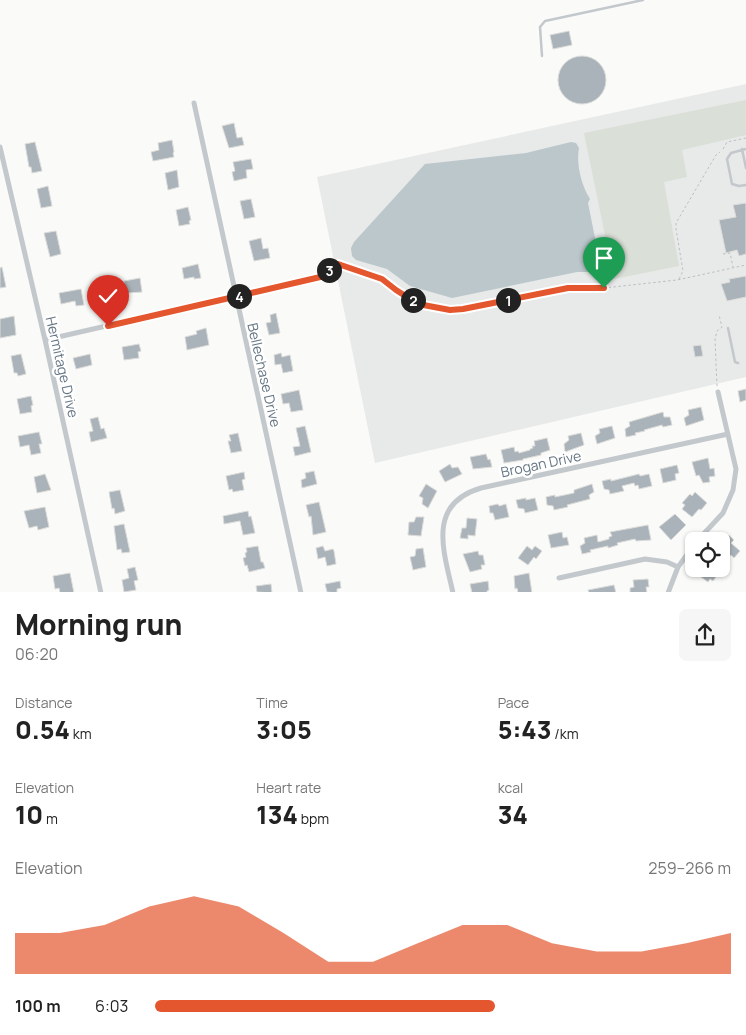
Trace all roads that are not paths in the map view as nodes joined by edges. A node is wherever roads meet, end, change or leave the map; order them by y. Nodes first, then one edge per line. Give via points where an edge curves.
1 (643, 0) edge
2 (542, 56) dead end
3 (194, 103) dead end
4 (0, 147) edge
5 (744, 149) edge
6 (746, 168) edge
7 (746, 186) edge
8 (329, 275) road end
9 (235, 297) junction
10 (728, 328) dead end
11 (45, 340) junction
12 (738, 363) dead end
13 (718, 392) road end
14 (728, 434) junction
15 (705, 532) edge
16 (685, 557) edge
17 (678, 567) junction
18 (559, 578) dead end
19 (101, 592) edge
20 (301, 592) edge
21 (453, 592) edge
22 (668, 592) edge

1 - 2 lane via 545,21 540,27
3 - 9 street, Bellechase Drive
4 - 11 street, Hermitage Drive
5 - 6 lane
5 - 7 lane via 731,153 727,159 732,184
8 - 9 street
9 - 11 street
9 - 20 street, Bellechase Drive
10 - 12 lane via 735,362
11 - 19 street, Hermitage Drive
13 - 14 street
14 - 15 street via 736,469 733,490 723,513
14 - 21 street, Brogan Drive via 469,493 449,511 442,529
16 - 17 street
17 - 18 street via 645,559
17 - 22 street

